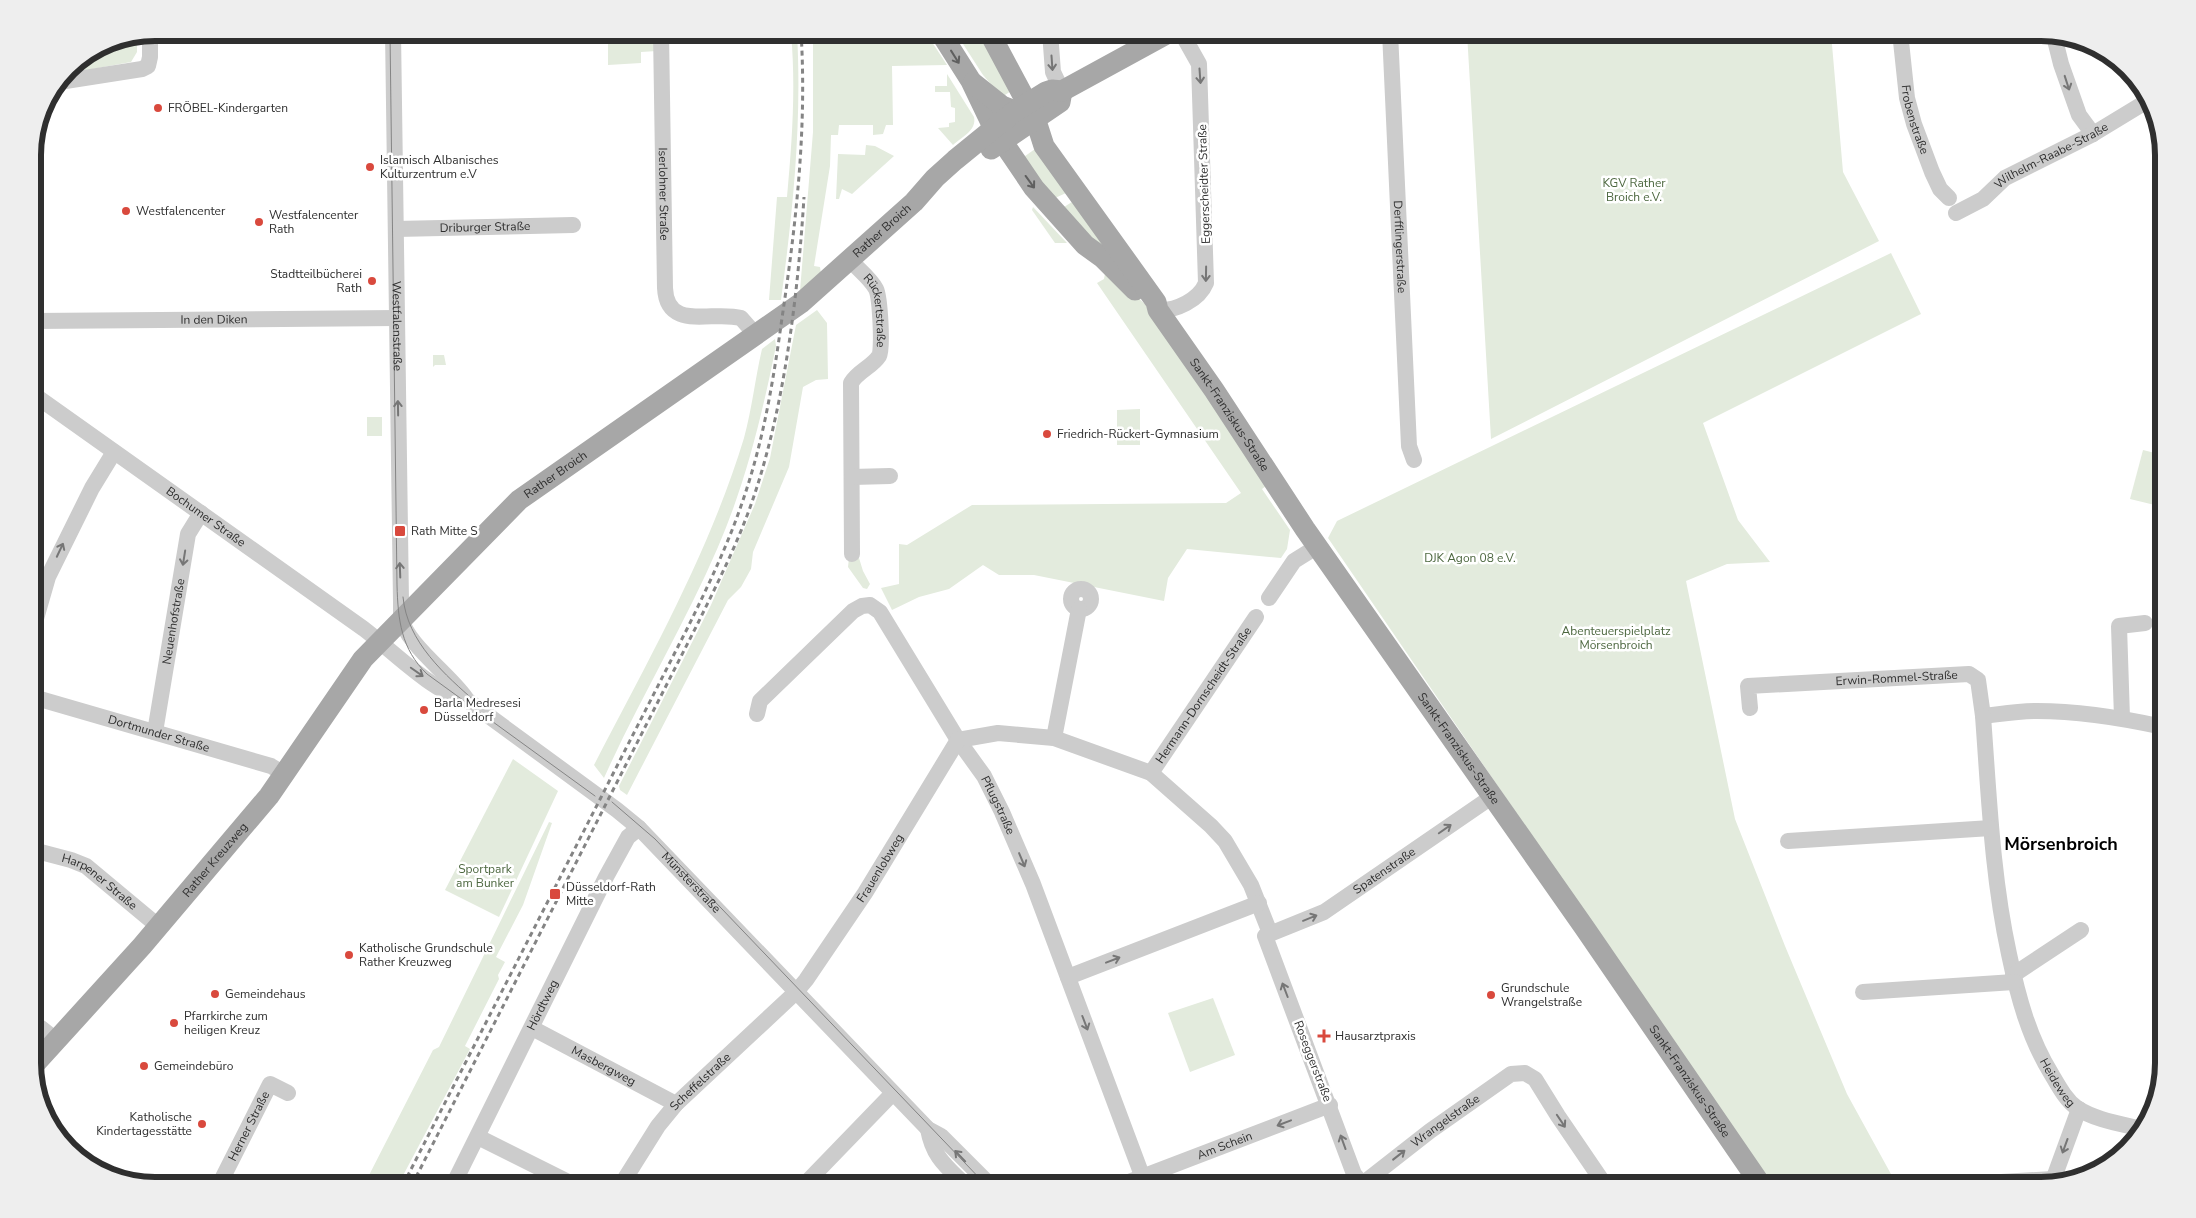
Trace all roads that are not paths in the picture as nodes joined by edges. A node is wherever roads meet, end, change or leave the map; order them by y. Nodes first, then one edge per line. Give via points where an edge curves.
1 (150, 41) edge
2 (393, 41) edge
3 (661, 41) edge
4 (946, 41) edge
5 (995, 41) edge
6 (1051, 41) edge
7 (1153, 41) edge
8 (1186, 41) edge
9 (1390, 41) edge
10 (1901, 41) edge
11 (2055, 42) edge
12 (69, 80) edge
13 (1017, 82) junction
14 (1054, 92) junction
15 (2142, 104) edge
16 (1015, 123) junction
17 (2093, 134) junction
18 (1072, 186) junction
19 (1949, 198) dead end
20 (1047, 204) junction
21 (1956, 213) dead end
22 (573, 225) dead end
23 (396, 229) junction
24 (850, 260) junction
25 (1158, 310) junction
26 (397, 318) junction
27 (41, 321) edge
28 (755, 334) junction
29 (41, 400) edge
30 (114, 452) junction
31 (1414, 460) dead end
32 (890, 476) dead end
33 (852, 477) junction
34 (201, 513) junction
35 (1318, 546) junction
36 (852, 554) dead end
37 (1269, 598) dead end
38 (41, 601) edge
39 (1079, 610) dead end
40 (1256, 617) dead end
41 (401, 619) junction
42 (2145, 623) dead end
43 (379, 641) junction
44 (41, 699) edge
45 (467, 700) junction
46 (1750, 708) dead end
47 (757, 714) dead end
48 (1983, 716) junction
49 (2122, 718) junction
50 (2155, 725) edge
51 (155, 732) junction
52 (1054, 738) junction
53 (958, 740) junction
54 (1151, 773) junction
55 (284, 774) junction
56 (1492, 796) junction
57 (639, 828) junction
58 (1991, 828) junction
59 (1788, 841) dead end
60 (41, 852) edge
61 (1259, 903) junction
62 (158, 926) junction
63 (2081, 930) dead end
64 (1268, 935) junction
65 (1068, 977) junction
66 (2013, 979) junction
67 (796, 992) junction
68 (1863, 992) dead end
69 (41, 1028) edge
70 (532, 1028) junction
71 (56, 1040) junction
72 (41, 1057) edge
73 (288, 1093) dead end
74 (892, 1093) junction
75 (676, 1104) junction
76 (1330, 1105) junction
77 (2078, 1109) junction
78 (2135, 1127) edge
79 (928, 1129) junction
80 (478, 1137) junction
81 (2054, 1176) edge
82 (224, 1177) edge
83 (458, 1177) edge
84 (556, 1177) edge
85 (627, 1177) edge
86 (813, 1177) edge
87 (957, 1177) edge
88 (981, 1177) edge
89 (1143, 1177) edge
90 (1146, 1177) edge
91 (1356, 1177) edge
92 (1372, 1177) edge
93 (1599, 1177) edge
94 (1755, 1177) edge

1 - 12 street via 148,66 142,69
2 - 23 street, Westfalenstraße
3 - 28 street, Iserlohner Straße via 666,292 672,308 681,315 741,318
4 -> 16 main road, Sankt-Franziskus-Straße via 971,81
5 - 13 main road, Sankt-Franziskus-Straße
6 -> 14 street
7 - 14 main road, Rather Broich
8 -> 25 street, Eggerscheidter Straße via 1199,64 1206,283 1199,294 1178,307
9 - 31 street, Derfflingerstraße via 1409,446
10 - 19 street, Frobenstraße via 1907,98 1914,124 1940,189
11 -> 17 street via 2079,114
13 - 14 main road via 1025,88
13 - 16 main road, Sankt-Franziskus-Straße
14 - 16 main road, Rather Broich via 1060,102
15 - 17 street, Wilhelm-Raabe-Straße
16 - 18 main road, Sankt-Franziskus-Straße via 1044,146
16 -> 20 main road, Sankt-Franziskus-Straße
16 - 24 main road, Rather Broich via 935,178 914,202
17 - 21 street, Wilhelm-Raabe-Straße via 2005,178 1983,199
18 - 20 main road via 1069,201
18 - 25 main road, Sankt-Franziskus-Straße via 1156,302
20 - 25 main road, Sankt-Franziskus-Straße via 1085,245
22 - 23 street, Driburger Straße
23 - 26 street, Westfalenstraße
24 - 28 main road, Rather Broich via 801,303
24 - 33 street, Rückertstraße via 876,288 881,349 876,359 851,382
25 - 35 main road, Sankt-Franziskus-Straße
26 - 27 street, In den Diken
41 -> 26 street, Westfalenstraße
28 - 41 main road, Rather Broich via 522,497
29 - 30 street, Bochumer Straße
30 - 34 street, Bochumer Straße
38 -> 30 street via 48,577 92,488
32 - 33 street
33 - 36 street, Rückertstraße
34 - 43 street, Bochumer Straße
34 -> 51 street, Neuenhofstraße via 188,534
35 - 37 street via 1294,561
35 - 56 main road, Sankt-Franziskus-Straße
39 - 52 street
40 - 54 street, Hermann-Dornscheidt-Straße
41 - 43 main road, Rather Broich
41 - 45 street, Münsterstraße via 418,646
42 - 49 street via 2119,626
43 -> 45 street, Münsterstraße via 413,670 454,697
43 - 55 main road, Rather Kreuzweg via 359,664
44 - 51 street, Dortmunder Straße
45 - 57 street, Münsterstraße
46 - 48 street, Erwin-Rommel-Straße via 1748,686 1969,674 1978,680
47 - 53 street, Pflugstraße via 760,701 853,612 870,605 880,612
48 - 49 street via 2036,710
48 - 58 street, Heideweg
49 - 50 street
51 - 55 street, Dortmunder Straße via 270,766
52 - 53 street, Hermann-Dornscheidt-Straße via 996,733
52 - 54 street, Hermann-Dornscheidt-Straße
53 -> 65 street, Pflugstraße via 984,776 1002,812
53 - 67 street, Frauenlobweg via 865,893
54 - 61 street, Hermann-Dornscheidt-Straße via 1224,841
55 - 62 main road, Rather Kreuzweg
64 -> 56 street, Spatenstraße via 1324,912
56 - 94 main road, Sankt-Franziskus-Straße
57 - 67 street, Münsterstraße
57 - 70 street, Hördtweg via 628,837 606,877
58 - 59 street
58 - 66 street, Heideweg via 2001,918
60 - 62 street, Harpener Straße via 86,866
61 - 64 street
65 -> 61 street
62 - 71 main road, Rather Kreuzweg
63 - 66 street
76 -> 64 street, Roseggerstraße
65 -> 89 street, Pflugstraße
66 - 68 street
66 - 77 street, Heideweg via 2039,1054 2061,1090
67 - 74 street, Münsterstraße
67 - 75 street, Scheffelstraße
69 - 71 street
70 - 75 street, Masbergweg
70 - 80 street, Hördtweg
71 - 72 main road, Rather Kreuzweg
73 - 82 street, Herner Straße via 270,1084
74 - 79 street, Münsterstraße
74 - 86 street
75 - 85 street, Scheffelstraße via 658,1126
76 -> 90 street, Am Schein
91 -> 76 street, Roseggerstraße
77 - 78 street
77 -> 81 street, Heideweg
79 - 87 street, Münsterstraße via 935,1154
88 -> 79 street, Münsterstraße via 940,1136
80 - 83 street, Hördtweg
80 - 84 street
92 -> 93 street, Wrangelstraße via 1511,1074 1525,1073 1536,1079

